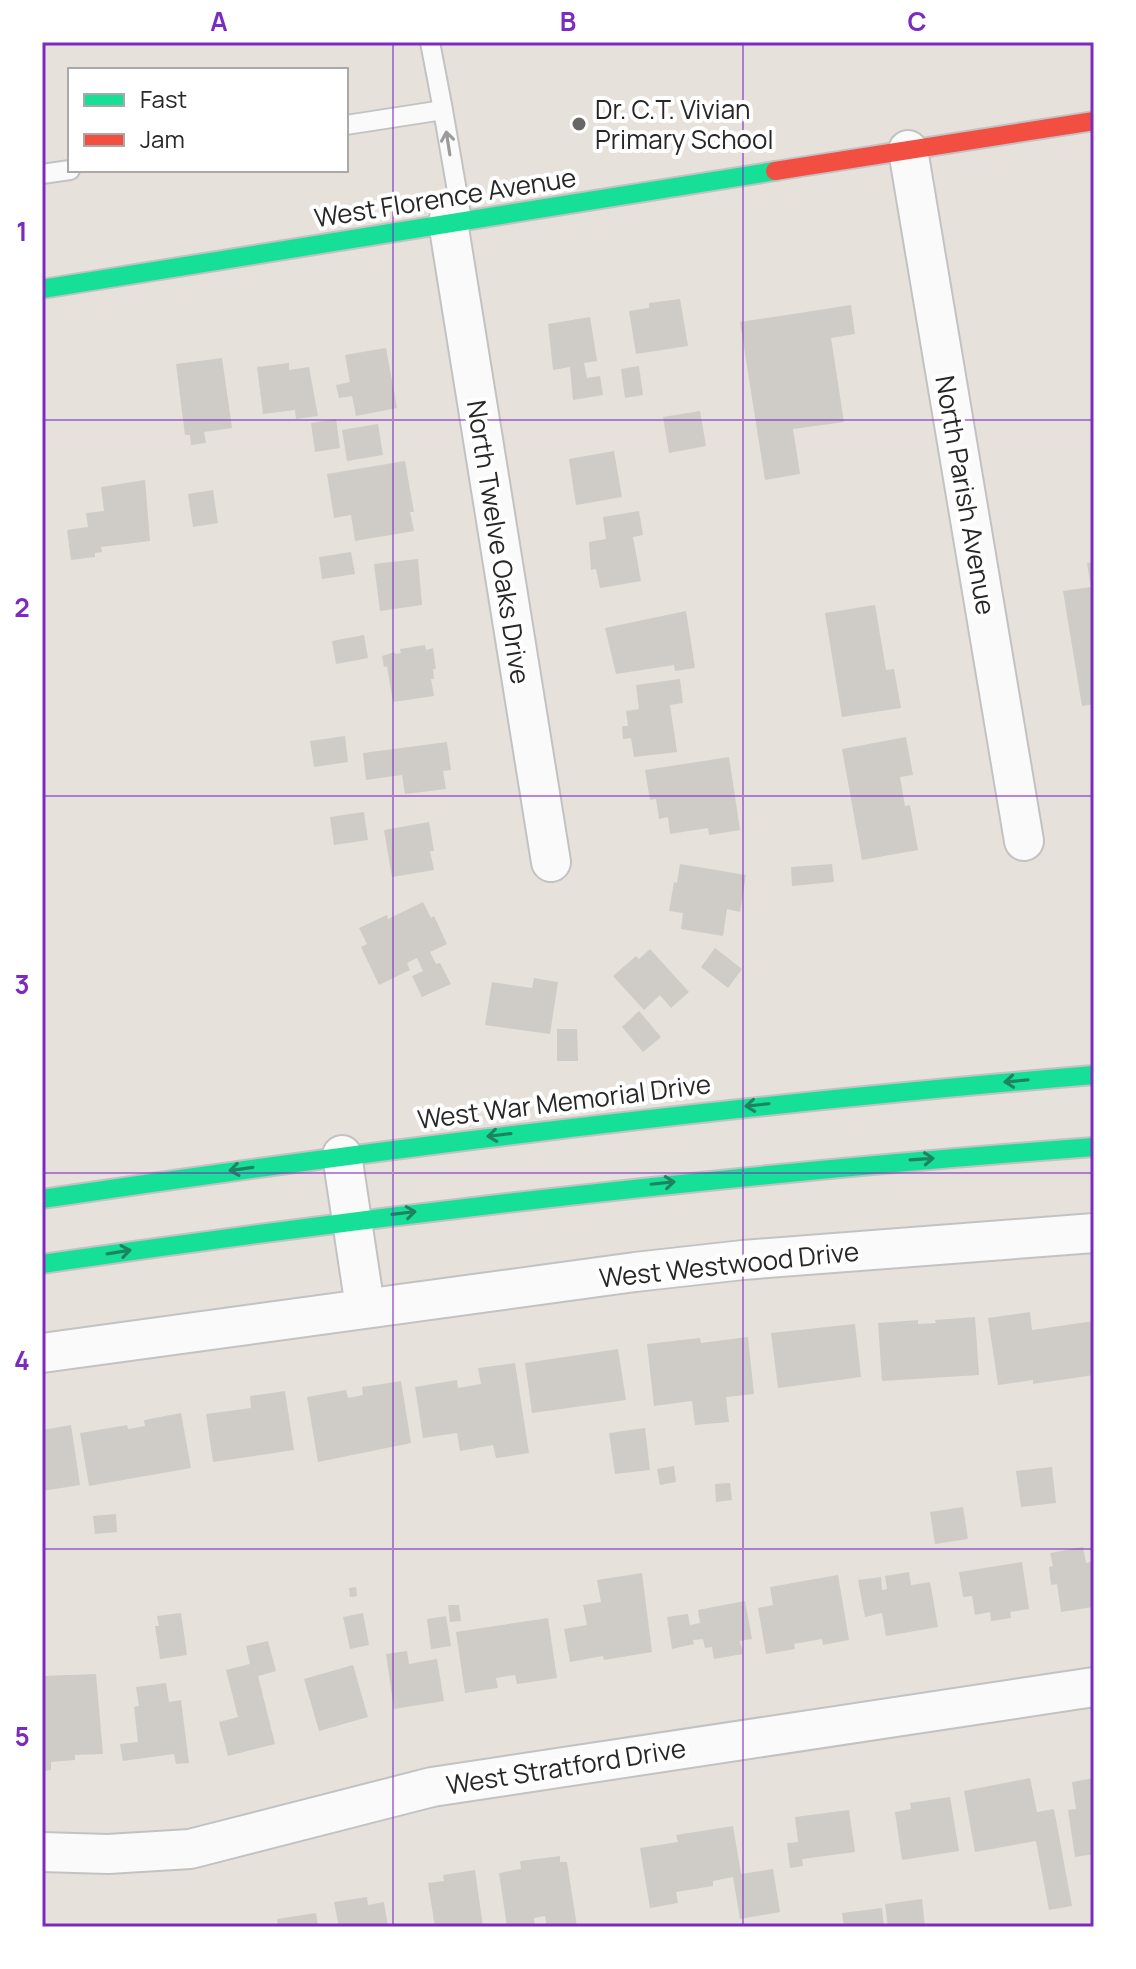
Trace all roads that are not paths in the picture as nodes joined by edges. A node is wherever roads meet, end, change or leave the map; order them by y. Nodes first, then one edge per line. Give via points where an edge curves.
1 (430, 42) edge
2 (443, 110) junction
3 (1094, 121) edge
4 (348, 125) edge
5 (908, 150) junction
6 (68, 170) edge
7 (42, 174) edge
8 (455, 221) junction
9 (42, 289) edge
10 (1024, 841) dead end
11 (551, 862) dead end
12 (1094, 1075) edge
13 (1094, 1147) edge
14 (342, 1155) junction
15 (42, 1199) edge
16 (352, 1220) junction
17 (1094, 1233) edge
18 (42, 1264) edge
19 (365, 1307) junction
20 (42, 1353) edge
21 (1094, 1687) edge
22 (42, 1852) edge

1 - 2 lane
2 - 4 lane
8 -> 2 lane
3 - 5 main road, West Florence Avenue
5 - 8 main road, West Florence Avenue
5 - 10 street, North Parish Avenue
6 - 7 lane
8 - 9 main road, West Florence Avenue
8 - 11 street, North Twelve Oaks Drive
12 -> 14 main road, West War Memorial Drive via 721,1109
16 -> 13 main road via 690,1180
14 -> 15 main road, West War Memorial Drive
14 - 16 street
18 -> 16 main road
16 - 19 street
17 - 19 street, West Westwood Drive via 743,1260
19 - 20 street, West Westwood Drive
21 - 22 street, West Stratford Drive via 432,1787 190,1849

